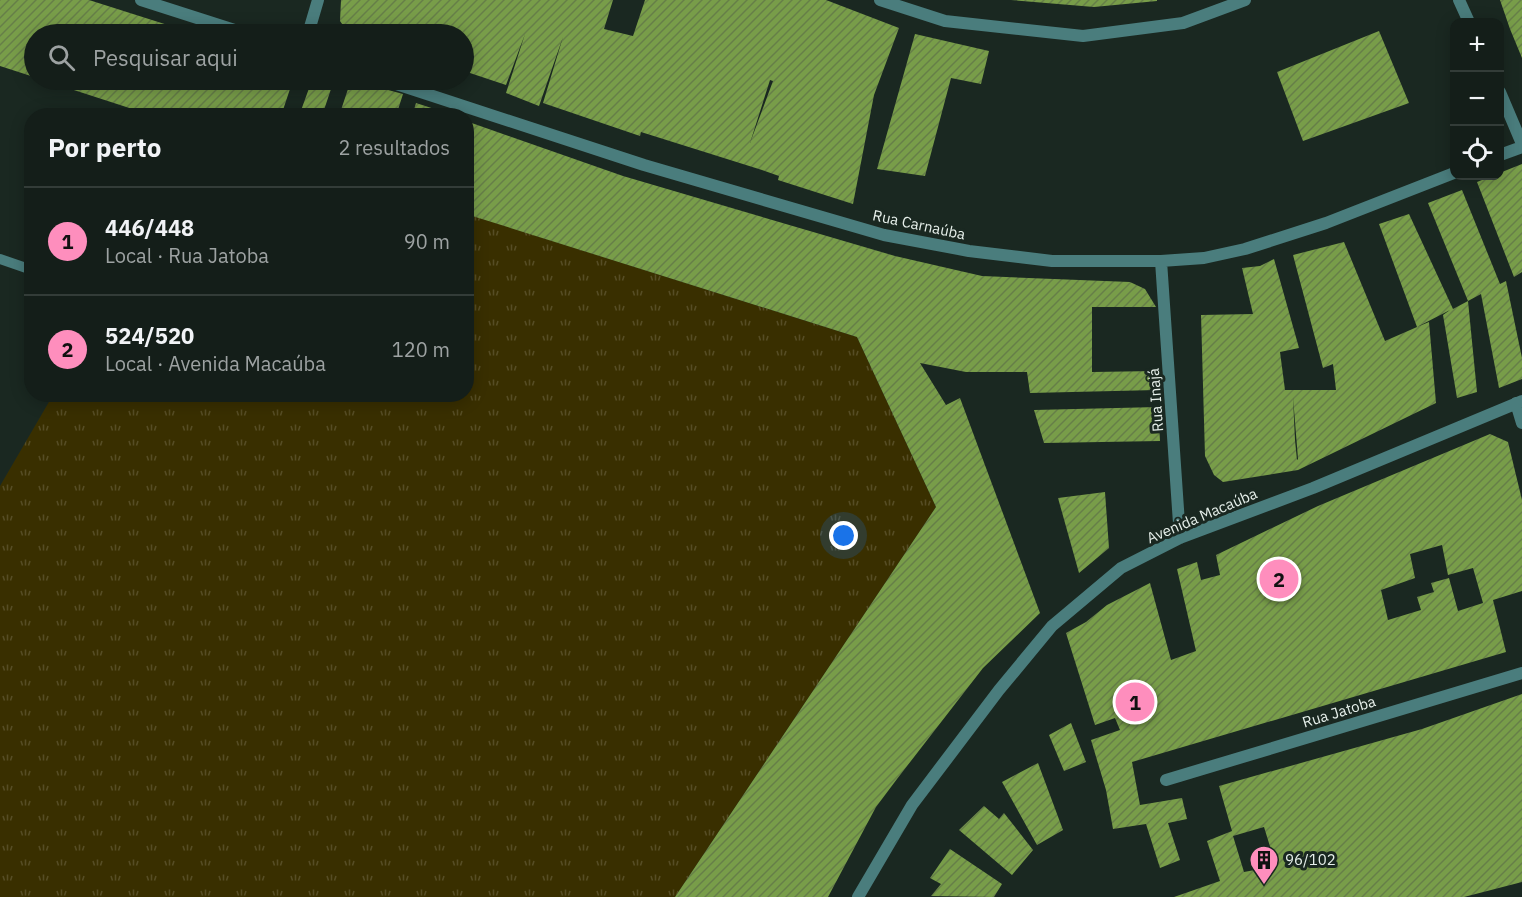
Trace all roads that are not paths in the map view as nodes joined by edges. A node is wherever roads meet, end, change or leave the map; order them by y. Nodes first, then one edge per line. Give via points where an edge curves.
1 (141, 0) edge
2 (318, 0) edge
3 (880, 0) edge
4 (1245, 0) edge
5 (1459, 0) edge
6 (1467, 18) edge
7 (216, 24) edge
8 (311, 24) edge
9 (415, 90) edge
10 (1504, 102) edge
11 (470, 108) edge
12 (474, 109) edge
13 (1522, 145) edge
14 (1504, 154) edge
15 (1450, 175) edge
16 (0, 259) edge
17 (1161, 261) junction
18 (24, 267) edge
19 (1519, 402) edge
20 (1522, 423) edge
21 (1180, 538) junction
22 (1522, 673) edge
23 (1166, 780) dead end
24 (858, 897) edge

1 - 7 street
2 - 8 street
3 - 4 street via 945,21 1083,36 1183,23
5 - 6 street
9 - 11 street, Rua Carnaúba
10 - 13 street
12 - 17 street, Rua Carnaúba via 644,165 884,235 1052,261
13 - 14 street
15 - 17 street, Rua Carnaúba via 1326,223 1245,249 1204,258
16 - 18 lane
17 - 21 street, Rua Inajá
19 - 20 street
19 - 21 street, Avenida Macaúba
21 - 24 street, Avenida Macaúba via 1121,568 1052,626 912,805
22 - 23 street, Rua Jatoba

